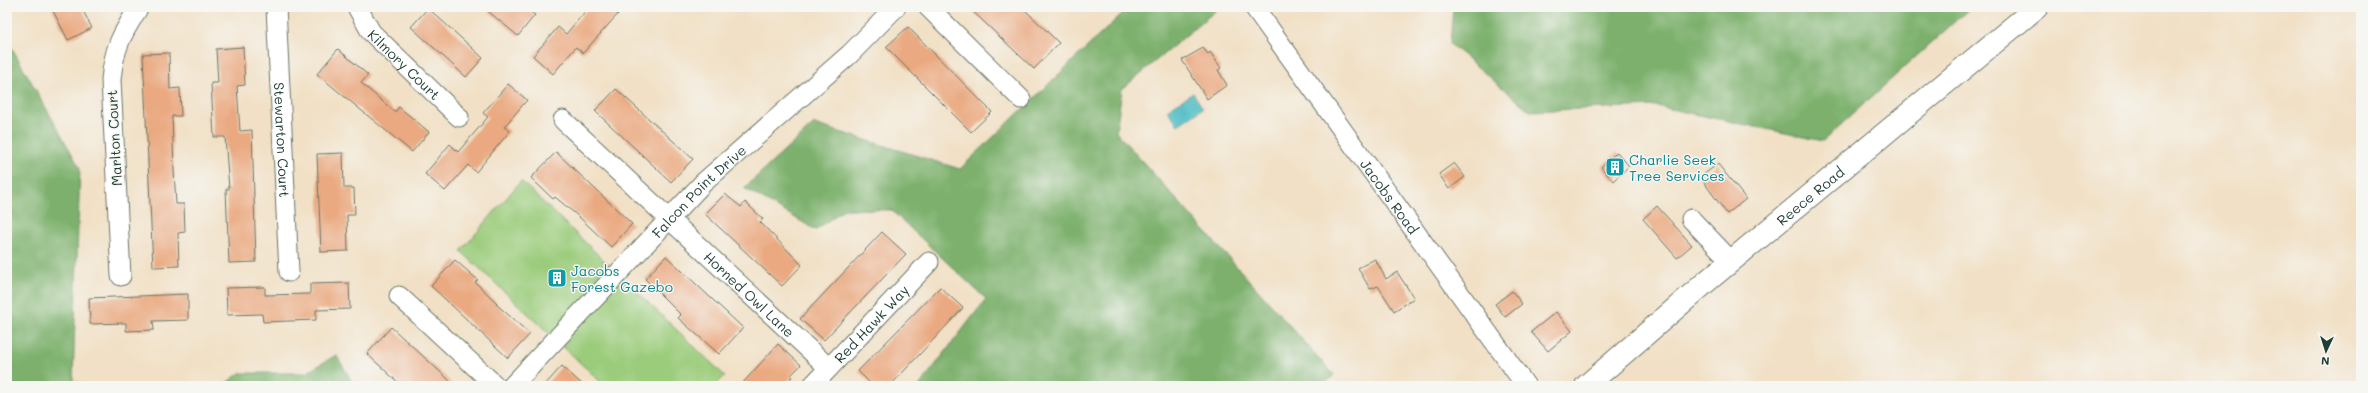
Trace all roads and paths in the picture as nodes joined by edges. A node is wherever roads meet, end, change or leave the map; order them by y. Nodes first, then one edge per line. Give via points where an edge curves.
1 (139, 7) edge
2 (275, 7) edge
3 (282, 7) edge
4 (357, 7) edge
5 (896, 7) edge
6 (928, 7) edge
7 (1254, 7) edge
8 (2037, 7) edge
9 (1021, 99) dead end
10 (459, 117) dead end
11 (563, 120) dead end
12 (1691, 219) dead end
13 (669, 220) junction
14 (1731, 261) junction
15 (929, 262) dead end
16 (289, 272) dead end
17 (121, 276) dead end
18 (399, 296) dead end
19 (829, 368) junction
20 (496, 386) edge
21 (512, 386) edge
22 (812, 386) edge
23 (1526, 386) edge
24 (1586, 386) edge

1 - 17 street, Marlton Court via 120,38 113,58 111,80
2 - 3 street
2 - 16 street, Stewarton Court
4 - 10 street, Kilmory Court via 371,32
5 - 13 street, Falcon Point Drive via 850,54 703,183
6 - 9 street
7 - 23 street, Jacobs Road
8 - 14 main road, Reece Road
11 - 13 street, Horned Owl Lane
12 - 14 street
13 - 19 street, Horned Owl Lane
13 - 21 street, Falcon Point Drive
14 - 24 main road, Reece Road
15 - 19 street, Red Hawk Way
18 - 20 street
19 - 22 street, Red Hawk Way

